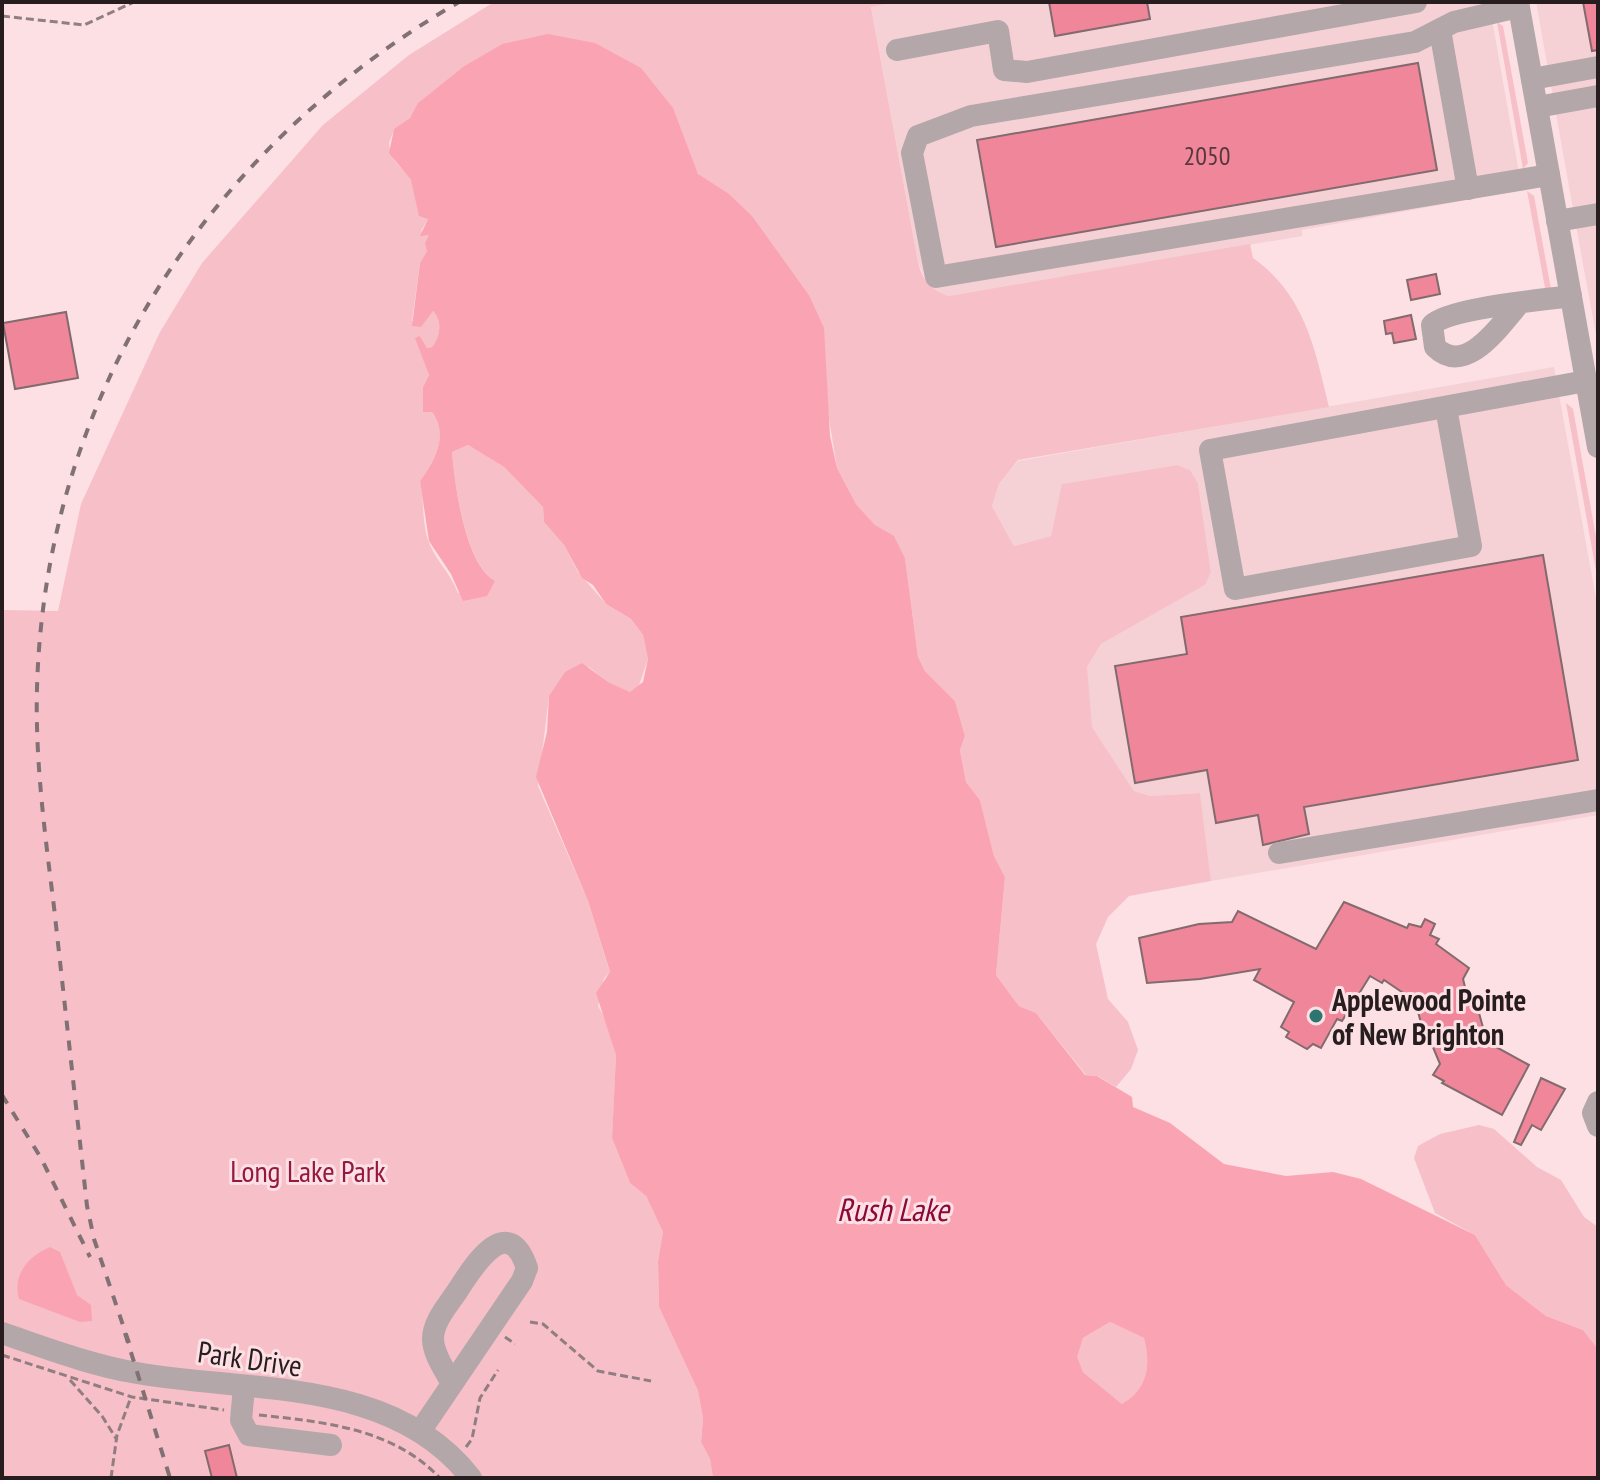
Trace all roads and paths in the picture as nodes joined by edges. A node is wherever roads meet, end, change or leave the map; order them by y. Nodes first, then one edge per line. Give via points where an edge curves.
1 (134, 2) edge
2 (1416, 2) edge
3 (1518, 4) edge
4 (2, 16) edge
5 (1440, 30) junction
6 (897, 50) dead end
7 (1598, 67) edge
8 (1532, 79) junction
9 (1598, 96) edge
10 (1537, 107) junction
11 (1549, 175) junction
12 (1468, 189) junction
13 (1598, 214) edge
14 (1557, 221) junction
15 (1571, 296) junction
16 (1519, 304) dead end
17 (1586, 381) junction
18 (1446, 408) junction
19 (1598, 447) edge
20 (1598, 800) edge
21 (1279, 853) dead end
22 (1598, 1102) edge
23 (1598, 1126) edge
24 (530, 1322) dead end
25 (2, 1333) edge
26 (2, 1355) edge
27 (498, 1370) dead end
28 (68, 1379) junction
29 (651, 1381) dead end
30 (452, 1384) junction
31 (244, 1387) junction
32 (132, 1397) junction
33 (236, 1412) dead end
34 (247, 1413) dead end
35 (421, 1430) junction
36 (117, 1440) junction
37 (331, 1445) dead end
38 (461, 1452) dead end
39 (111, 1478) edge
40 (440, 1478) edge
41 (471, 1478) edge

1 - 4 path via 84,25
2 - 6 street via 1027,72 1004,70 998,31
3 - 5 street
3 - 8 street
5 - 12 street
5 - 12 street via 1415,42 971,116 918,136 912,153 936,277
7 - 8 street
8 - 10 street
9 - 10 street
10 - 11 street
11 - 12 street
11 - 14 street
13 - 14 street
14 - 15 street
15 - 16 street
15 - 17 street
17 - 18 street
17 - 19 street
18 - 18 street via 1210,450 1235,589 1471,546
20 - 21 street
22 - 23 street via 1593,1113
24 - 29 path via 543,1324 598,1371
25 - 31 street, Park Drive via 108,1367
26 - 28 path
27 - 38 path via 480,1398 472,1439
28 - 32 path
28 - 36 path
30 - 30 street via 522,1281 527,1268 513,1245 500,1244 480,1256 436,1324 433,1347
30 - 35 street
31 - 35 street, Park Drive via 363,1404
31 - 37 street via 241,1420 249,1435
32 - 33 path
32 - 36 path
34 - 40 path via 376,1436 410,1453
35 - 41 street, Park Drive
36 - 39 path

